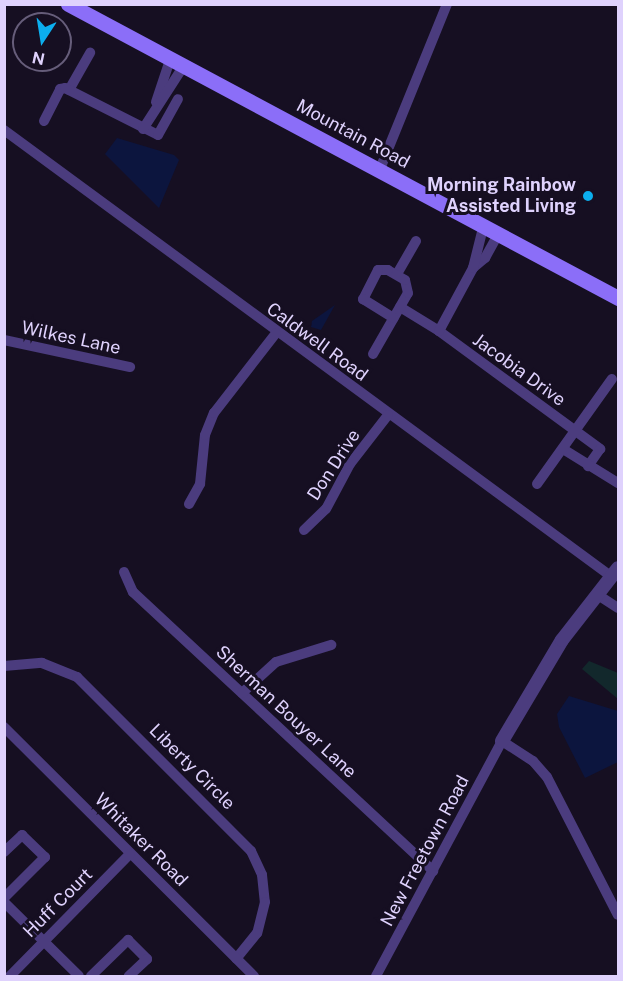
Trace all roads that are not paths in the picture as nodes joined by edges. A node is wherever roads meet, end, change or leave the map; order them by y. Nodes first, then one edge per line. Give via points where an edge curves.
1 (68, 4) edge
2 (447, 4) edge
3 (90, 53) dead end
4 (177, 64) junction
5 (67, 89) junction
6 (178, 99) dead end
7 (44, 121) dead end
8 (142, 129) junction
9 (4, 130) edge
10 (380, 169) junction
11 (490, 232) junction
12 (416, 241) dead end
13 (473, 268) junction
14 (397, 274) junction
15 (618, 298) edge
16 (400, 307) junction
17 (394, 318) junction
18 (439, 331) junction
19 (276, 333) junction
20 (4, 340) edge
21 (373, 354) dead end
22 (130, 367) dead end
23 (612, 379) dead end
24 (388, 415) junction
25 (575, 431) junction
26 (563, 449) junction
27 (588, 466) junction
28 (618, 483) edge
29 (537, 484) dead end
30 (189, 504) dead end
31 (304, 530) dead end
32 (124, 572) dead end
33 (615, 573) edge
34 (598, 595) junction
35 (618, 608) edge
36 (331, 645) dead end
37 (4, 666) edge
38 (242, 693) junction
39 (4, 727) edge
40 (502, 741) junction
41 (4, 852) edge
42 (130, 854) junction
43 (433, 871) junction
44 (6, 904) edge
45 (618, 915) edge
46 (44, 941) junction
47 (236, 960) junction
48 (10, 976) edge
49 (79, 976) edge
50 (91, 976) edge
51 (129, 976) edge
52 (254, 976) edge
53 (376, 976) edge

1 - 4 main road, Mountain Road
2 - 10 street
3 - 5 street
4 - 8 street
4 - 10 main road, Mountain Road
5 - 7 street via 60,89
5 - 8 street
6 - 8 street via 158,135
9 - 19 street, Caldwell Road
10 - 11 main road, Mountain Road
11 - 13 street
11 - 13 street via 484,258
11 - 15 main road, Mountain Road
12 - 14 street
13 - 18 street
14 - 16 street via 408,286
14 - 17 street via 378,270 363,294 366,302
16 - 17 street
16 - 18 street, Jacobia Drive
17 - 21 street
18 - 25 street, Jacobia Drive
19 - 24 street, Caldwell Road
19 - 30 street via 214,413 205,435 200,484
20 - 22 street, Wilkes Lane
23 - 25 street
24 - 31 street, Don Drive via 343,474 326,508
24 - 33 street, Caldwell Road
25 - 26 street
25 - 27 street, Jacobia Drive via 600,449
26 - 27 street
26 - 29 street
27 - 28 street
32 - 38 street, Sherman Bouyer Lane via 133,592
33 - 34 street
34 - 35 street
34 - 40 street via 554,652
36 - 38 street via 276,662
37 - 47 street, Liberty Circle via 42,663 77,677 251,851 262,875 265,903 257,933
38 - 43 street, Sherman Bouyer Lane
39 - 42 street, Whitaker Road
40 - 43 street, New Freetown Road
40 - 45 street via 533,761 548,777
41 - 44 street via 22,835 45,857
42 - 46 street, Huff Court
42 - 47 street, Whitaker Road
43 - 53 street, New Freetown Road
44 - 46 street
46 - 48 street, Huff Court
46 - 49 street
47 - 52 street, Whitaker Road
50 - 51 street via 128,940 147,959

